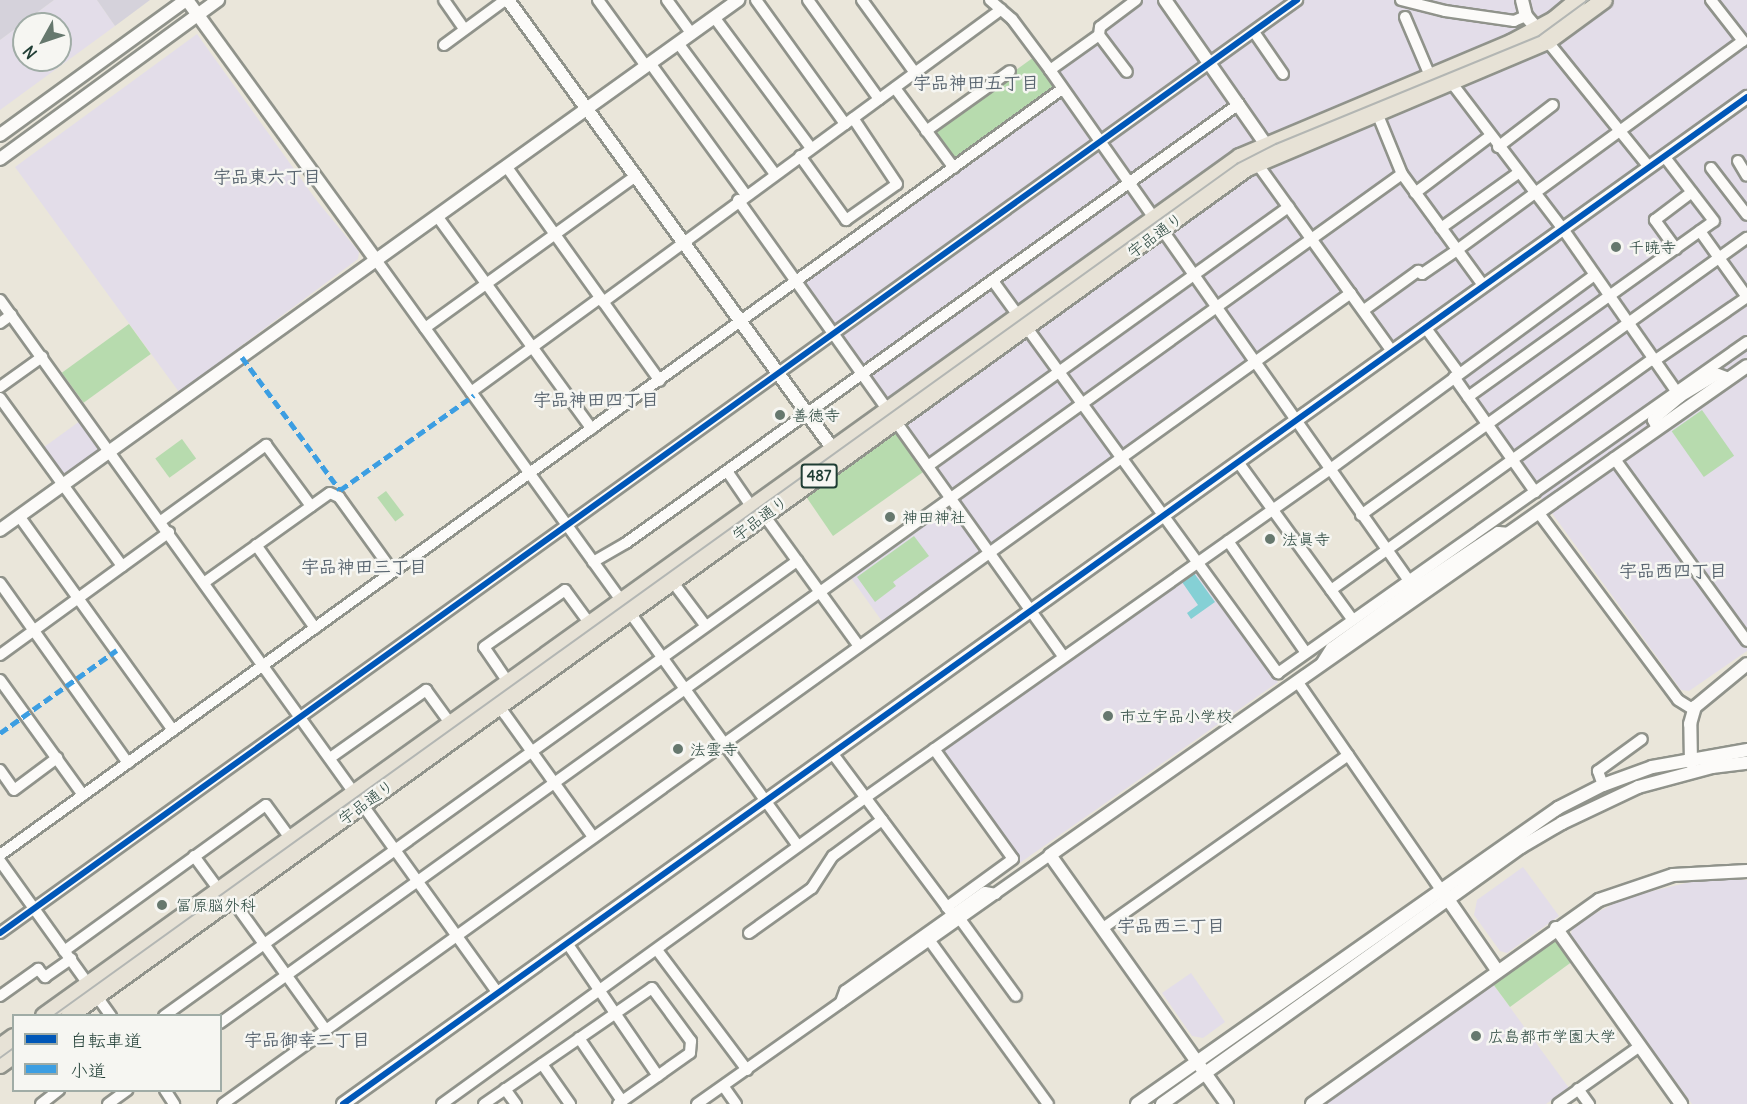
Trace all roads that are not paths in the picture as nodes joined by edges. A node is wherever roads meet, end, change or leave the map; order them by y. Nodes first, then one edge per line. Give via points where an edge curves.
1 (187, 0) edge
2 (218, 0) edge
3 (506, 0) edge
4 (598, 0) edge
5 (667, 0) edge
6 (738, 0) edge
7 (756, 0) edge
8 (808, 0) edge
9 (862, 0) edge
10 (990, 0) edge
11 (1136, 0) edge
12 (1166, 0) edge
13 (1297, 0) edge
14 (1401, 0) edge
15 (1522, 0) edge
16 (1578, 0) edge
17 (1604, 0) edge
18 (1711, 0) edge
19 (449, 2) edge
20 (1001, 10) junction
21 (198, 15) junction
22 (1405, 16) dead end
23 (1526, 16) junction
24 (714, 17) junction
25 (464, 29) junction
26 (1254, 32) junction
27 (691, 33) junction
28 (1099, 34) junction
29 (1543, 35) junction
30 (678, 43) junction
31 (444, 45) dead end
32 (1211, 63) junction
33 (648, 64) junction
34 (1050, 70) junction
35 (1010, 71) dead end
36 (1127, 72) dead end
37 (915, 73) junction
38 (1283, 74) dead end
39 (1430, 76) junction
40 (1451, 82) junction
41 (895, 88) junction
42 (1062, 89) junction
43 (1747, 97) edge
44 (879, 99) junction
45 (1239, 104) junction
46 (1553, 105) dead end
47 (1374, 106) junction
48 (587, 109) junction
49 (849, 121) junction
50 (1619, 130) junction
51 (926, 131) junction
52 (0, 135) edge
53 (1490, 136) junction
54 (1101, 143) junction
55 (1498, 147) junction
56 (811, 148) junction
57 (1269, 149) junction
58 (800, 156) junction
59 (1664, 156) junction
60 (0, 159) edge
61 (1256, 162) junction
62 (1738, 162) dead end
63 (506, 166) junction
64 (1649, 167) junction
65 (954, 168) junction
66 (1711, 168) dead end
67 (1518, 173) junction
68 (775, 174) junction
69 (1402, 174) junction
70 (636, 176) junction
71 (1747, 176) edge
72 (1130, 183) junction
73 (1692, 192) junction
74 (1532, 193) junction
75 (1415, 194) junction
76 (742, 197) junction
77 (1289, 207) junction
78 (1747, 214) edge
79 (437, 216) junction
80 (1159, 223) junction
81 (1441, 228) junction
82 (1563, 229) junction
83 (1700, 231) junction
84 (555, 235) junction
85 (1747, 238) edge
86 (1312, 240) junction
87 (684, 242) junction
88 (1676, 249) junction
89 (1457, 250) junction
90 (1719, 258) junction
91 (376, 260) junction
92 (1195, 275) junction
93 (1594, 275) junction
94 (993, 281) junction
95 (797, 283) junction
96 (487, 284) junction
97 (1483, 285) junction
98 (1351, 293) junction
99 (1609, 297) junction
100 (0, 300) edge
101 (601, 300) junction
102 (1218, 308) junction
103 (1364, 310) junction
104 (11, 315) junction
105 (1023, 320) junction
106 (741, 321) junction
107 (0, 323) edge
108 (1627, 325) junction
109 (1425, 327) junction
110 (425, 328) junction
111 (834, 334) junction
112 (1747, 342) edge
113 (532, 347) junction
114 (1392, 351) junction
115 (42, 357) junction
116 (1653, 360) junction
117 (1256, 363) junction
118 (1747, 366) edge
119 (1060, 372) junction
120 (778, 374) junction
121 (862, 374) junction
122 (1456, 375) junction
123 (1729, 378) junction
124 (660, 381) junction
125 (0, 387) edge
126 (471, 392) junction
127 (1678, 394) junction
128 (1468, 397) junction
129 (0, 398) edge
130 (1083, 404) junction
131 (806, 413) junction
132 (891, 415) junction
133 (1295, 421) junction
134 (1487, 424) junction
135 (1657, 428) junction
136 (592, 429) junction
137 (110, 450) junction
138 (836, 454) junction
139 (1614, 458) junction
140 (1123, 460) junction
141 (1512, 460) junction
142 (1238, 462) junction
143 (928, 466) junction
144 (1329, 470) junction
145 (727, 471) junction
146 (529, 473) junction
147 (63, 484) junction
148 (1535, 492) junction
149 (952, 500) junction
150 (311, 506) junction
151 (1273, 509) junction
152 (758, 510) junction
153 (1538, 512) junction
154 (1165, 514) junction
155 (1361, 515) junction
156 (19, 516) junction
157 (161, 521) junction
158 (567, 526) junction
159 (0, 530) edge
160 (169, 532) junction
161 (1510, 533) junction
162 (1228, 541) junction
163 (256, 545) junction
164 (1387, 549) junction
165 (990, 554) junction
166 (797, 561) junction
167 (593, 562) junction
168 (1198, 562) junction
169 (122, 566) junction
170 (393, 572) junction
171 (672, 580) junction
172 (205, 582) junction
173 (0, 583) edge
174 (1412, 584) junction
175 (1331, 590) junction
176 (821, 594) junction
177 (79, 598) junction
178 (626, 606) junction
179 (1031, 611) junction
180 (1353, 620) junction
181 (590, 624) junction
182 (705, 626) junction
183 (315, 628) junction
184 (34, 631) junction
185 (1747, 641) edge
186 (859, 646) junction
187 (1306, 653) junction
188 (0, 655) edge
189 (1063, 656) junction
190 (662, 657) junction
191 (263, 664) junction
192 (1747, 664) edge
193 (1320, 665) junction
194 (0, 680) edge
195 (1297, 681) junction
196 (508, 682) junction
197 (686, 690) junction
198 (499, 706) junction
199 (1694, 710) junction
200 (302, 718) junction
201 (450, 723) junction
202 (174, 730) junction
203 (1642, 739) dead end
204 (724, 743) junction
205 (934, 749) junction
206 (1747, 750) edge
207 (531, 751) junction
208 (833, 753) junction
209 (1348, 755) junction
210 (57, 758) junction
211 (330, 758) junction
212 (1690, 758) junction
213 (128, 763) junction
214 (1747, 763) edge
215 (0, 770) edge
216 (1693, 772) junction
217 (554, 783) junction
218 (1603, 785) junction
219 (83, 795) junction
220 (358, 798) junction
221 (866, 798) junction
222 (766, 802) junction
223 (882, 820) junction
224 (289, 837) junction
225 (593, 837) junction
226 (798, 846) junction
227 (395, 850) junction
228 (0, 855) edge
229 (1050, 855) junction
230 (194, 856) junction
231 (1, 866) edge
232 (1747, 871) edge
233 (417, 880) junction
234 (1441, 890) junction
235 (225, 894) junction
236 (1449, 900) junction
237 (34, 909) junction
238 (953, 914) junction
239 (1104, 928) junction
240 (1556, 928) junction
241 (0, 933) edge
242 (749, 933) dead end
243 (458, 936) junction
244 (930, 941) junction
245 (567, 943) junction
246 (264, 944) junction
247 (657, 950) junction
248 (67, 955) junction
249 (1497, 970) junction
250 (287, 975) junction
251 (92, 990) junction
252 (602, 990) junction
253 (497, 992) junction
254 (0, 996) edge
255 (1016, 996) dead end
256 (841, 1003) junction
257 (616, 1012) junction
258 (48, 1014) edge
259 (71, 1014) edge
260 (110, 1014) edge
261 (167, 1014) edge
262 (222, 1022) edge
263 (326, 1030) junction
264 (579, 1038) junction
265 (1640, 1046) junction
266 (1196, 1062) junction
267 (542, 1064) junction
268 (747, 1070) junction
269 (1204, 1074) junction
270 (658, 1076) junction
271 (724, 1087) junction
272 (505, 1089) junction
273 (1578, 1089) junction
274 (56, 1092) edge
275 (124, 1092) edge
276 (620, 1103) edge
277 (40, 1104) edge
278 (108, 1104) edge
279 (223, 1104) edge
280 (343, 1104) edge
281 (442, 1104) edge
282 (484, 1104) edge
283 (516, 1104) edge
284 (570, 1104) edge
285 (698, 1104) edge
286 (736, 1104) edge
287 (1048, 1104) edge
288 (1137, 1104) edge
289 (1162, 1104) edge
290 (1227, 1104) edge
291 (1312, 1104) edge
292 (1558, 1104) edge
293 (1589, 1104) edge
294 (1681, 1104) edge

1 - 21 street
1 - 52 street
2 - 21 street
3 - 25 street
3 - 48 street
4 - 33 street
5 - 27 street
6 - 24 street
7 - 49 street
8 - 44 street
9 - 37 street
10 - 20 street
11 - 28 street via 1100,27
12 - 32 street
13 - 26 street
14 - 23 street via 1514,21
15 - 23 street
16 - 29 highway, 宇品通り / 487
17 - 29 highway, 宇品通り / 487
18 - 50 street via 1743,41
19 - 25 street
20 - 34 street
20 - 37 street
21 - 60 street
21 - 91 street
22 - 39 street
23 - 29 street
24 - 27 street
24 - 56 street
25 - 31 street
26 - 32 street
26 - 38 street
27 - 30 street
28 - 34 street
28 - 36 street
29 - 39 highway, 宇品通り / 487
29 - 40 highway, 宇品通り / 487
29 - 50 street
30 - 33 street
30 - 68 street
32 - 45 street
32 - 54 street
33 - 48 street
33 - 76 street
34 - 42 street
35 - 51 street
37 - 41 street
39 - 47 highway, 宇品通り / 487
40 - 47 highway, 宇品通り / 487
40 - 53 street
41 - 44 street
41 - 51 street
42 - 54 street
42 - 65 street
43 - 59 street
44 - 49 street
45 - 57 street
45 - 72 street
46 - 55 street
47 - 57 highway, 宇品通り / 487
47 - 69 street
48 - 63 street
48 - 70 street
49 - 56 street
49 - 58 street via 897,184 846,219
50 - 64 street
50 - 74 street
51 - 65 street
53 - 55 street
53 - 75 street
54 - 72 street
54 - 111 street
55 - 67 street
56 - 58 street
57 - 61 highway, 宇品通り / 487
57 - 80 highway, 宇品通り / 487
58 - 68 street
59 - 64 street
59 - 73 street
61 - 77 street
61 - 80 highway, 宇品通り / 487
62 - 71 street
63 - 79 street
63 - 84 street
64 - 82 street
65 - 95 street
66 - 78 street
67 - 74 street
67 - 81 street
68 - 76 street
69 - 75 street
69 - 86 street
70 - 84 street
70 - 87 street
72 - 80 street
72 - 94 street
73 - 83 street via 1714,220
73 - 88 street via 1655,220
74 - 82 street
74 - 89 street
75 - 81 street
76 - 87 street
76 - 95 street
77 - 86 street
77 - 92 street
79 - 91 street
79 - 96 street
80 - 92 street
80 - 105 highway, 宇品通り / 487
81 - 89 street
82 - 93 street
82 - 97 street
83 - 88 street
83 - 90 street
84 - 96 street
84 - 101 street
85 - 90 street
86 - 98 street
86 - 102 street
87 - 101 street
87 - 106 street
88 - 99 street
89 - 97 street
89 - 103 street
90 - 108 street
90 - 116 street via 1747,297
91 - 110 street
91 - 137 street
92 - 102 street
92 - 119 street
93 - 99 street
93 - 122 street
94 - 105 street
94 - 121 street
95 - 106 street
95 - 111 street
96 - 110 street
96 - 113 street
97 - 109 street
98 - 103 street
98 - 117 street
99 - 108 street
99 - 128 street
100 - 104 street
101 - 113 street
101 - 124 street
102 - 117 street
102 - 130 street
103 - 114 street
104 - 107 street
104 - 115 street
105 - 119 street
105 - 132 highway, 宇品通り / 487
106 - 120 street
106 - 124 street
108 - 116 street
108 - 134 street
109 - 114 street
109 - 122 street
110 - 126 street
111 - 120 street
111 - 121 street
112 - 127 street
113 - 126 street
113 - 136 street
114 - 133 street
115 - 125 street
115 - 137 street
116 - 127 street
116 - 141 street
117 - 133 street
117 - 140 street
118 - 123 street
119 - 130 street
119 - 143 street
120 - 131 street
120 - 158 street
121 - 131 street
121 - 132 street
122 - 128 street
122 - 144 street
123 - 127 street via 1718,374
123 - 135 street
124 - 136 street
126 - 146 street
127 - 135 street via 1653,420
127 - 148 street
128 - 134 street
129 - 147 street
130 - 140 street
130 - 149 street
131 - 138 street
131 - 145 street
132 - 138 highway, 宇品通り / 487
132 - 143 street
133 - 142 street
133 - 144 street
134 - 141 street
134 - 155 street
135 - 139 street
136 - 146 street
137 - 147 street
137 - 157 street
138 - 152 highway, 宇品通り / 487
139 - 153 street
139 - 185 street
140 - 154 street
140 - 165 street
141 - 148 street
141 - 164 street
142 - 151 street
142 - 154 street
143 - 149 street
144 - 151 street
144 - 155 street
145 - 152 street
145 - 167 street
146 - 158 street
146 - 170 street
147 - 156 street
147 - 169 street
148 - 174 street
149 - 165 street
149 - 176 street
150 - 157 street via 266,445
150 - 163 street
150 - 170 street via 330,493 339,497
151 - 162 street
151 - 175 street
152 - 166 street
152 - 171 highway, 宇品通り / 487
152 - 178 highway, 宇品通り / 487
153 - 161 street
153 - 199 street via 1678,700
154 - 168 street
154 - 179 street
155 - 164 street
156 - 159 street
156 - 177 street
157 - 160 street
158 - 167 street
158 - 200 street
160 - 169 street
160 - 172 street
161 - 174 street via 1498,532
161 - 193 street
162 - 168 street
162 - 187 street
163 - 172 street
163 - 183 street
164 - 174 street
164 - 175 street
165 - 179 street
165 - 186 street
166 - 176 street
166 - 182 street
167 - 178 street
168 - 187 street via 1278,673
168 - 189 street
169 - 177 street
170 - 183 street
171 - 178 highway, 宇品通り / 487
171 - 182 street
172 - 191 street
173 - 184 street
174 - 180 street
174 - 193 street via 1330,648
175 - 180 street
176 - 186 street
176 - 197 street
177 - 184 street
177 - 202 street
178 - 181 highway, 宇品通り / 487
178 - 190 street
178 - 198 highway, 宇品通り / 487
179 - 189 street
179 - 208 street
180 - 187 street
181 - 196 highway, 宇品通り / 487
181 - 196 street via 565,590 484,647
182 - 190 street
183 - 191 street
184 - 188 street
184 - 213 street
186 - 204 street
189 - 205 street
190 - 197 street
190 - 207 street
191 - 200 street
191 - 202 street
192 - 199 street via 1704,696
193 - 195 street
194 - 210 street
195 - 209 street
195 - 229 street
196 - 201 highway, 宇品通り / 487
197 - 204 street
197 - 217 street
198 - 207 street
198 - 220 highway, 宇品通り / 487
199 - 212 street
200 - 211 street
200 - 237 street
201 - 211 street via 426,690
201 - 220 highway, 宇品通り / 487
202 - 213 street
203 - 218 street via 1598,771
204 - 222 street
204 - 225 street
205 - 221 street
205 - 238 street via 1013,859
206 - 212 street
207 - 217 street
207 - 227 street
208 - 221 street
208 - 222 street
209 - 234 street
209 - 239 street
210 - 215 street via 14,790
210 - 219 street
211 - 220 street
212 - 216 street
212 - 218 street
213 - 219 street
214 - 216 street
216 - 236 street via 1638,788 1582,811 1521,848
217 - 225 street
217 - 233 street
218 - 234 street via 1537,820
219 - 228 street
220 - 224 highway, 宇品通り / 487
220 - 227 street
220 - 235 highway, 宇品通り / 487
221 - 223 street
221 - 226 street
222 - 226 street
222 - 245 street
223 - 238 street
223 - 242 street via 833,856 812,888
224 - 230 street via 266,805
224 - 235 highway, 宇品通り / 487
225 - 243 street
226 - 247 street
227 - 233 street
227 - 246 street
229 - 238 street via 996,894
229 - 239 street
230 - 235 street
230 - 248 street
231 - 237 street
232 - 240 street via 1687,872 1644,882 1599,900
233 - 243 street
233 - 250 street
234 - 236 street
234 - 266 street
235 - 246 street
235 - 251 highway, 宇品通り / 487
236 - 249 street
236 - 269 street
237 - 241 street
237 - 248 street
238 - 244 street
238 - 255 street
238 - 256 street via 845,991
239 - 266 street
240 - 249 street
240 - 265 street
243 - 253 street
243 - 263 street
244 - 256 street
244 - 287 street
245 - 252 street
245 - 253 street
246 - 250 street
246 - 261 street
247 - 252 street
247 - 268 street
248 - 251 street
248 - 254 street via 45,977 38,969
249 - 291 street
250 - 262 street
250 - 263 street
251 - 258 highway, 宇品通り / 487
251 - 259 highway, 宇品通り / 487
251 - 260 street
252 - 257 street
252 - 281 street
253 - 280 street
256 - 268 street
257 - 264 street
257 - 270 street
257 - 270 street via 652,988 691,1041 690,1053
263 - 279 street
264 - 267 street
264 - 276 street
265 - 273 street
265 - 294 street
266 - 269 street
266 - 288 street
267 - 272 street
267 - 284 street
268 - 271 street
269 - 289 street
269 - 290 street
270 - 276 street
271 - 285 street
271 - 286 street
272 - 282 street
272 - 283 street
273 - 292 street
273 - 293 street
274 - 277 street
275 - 278 street

